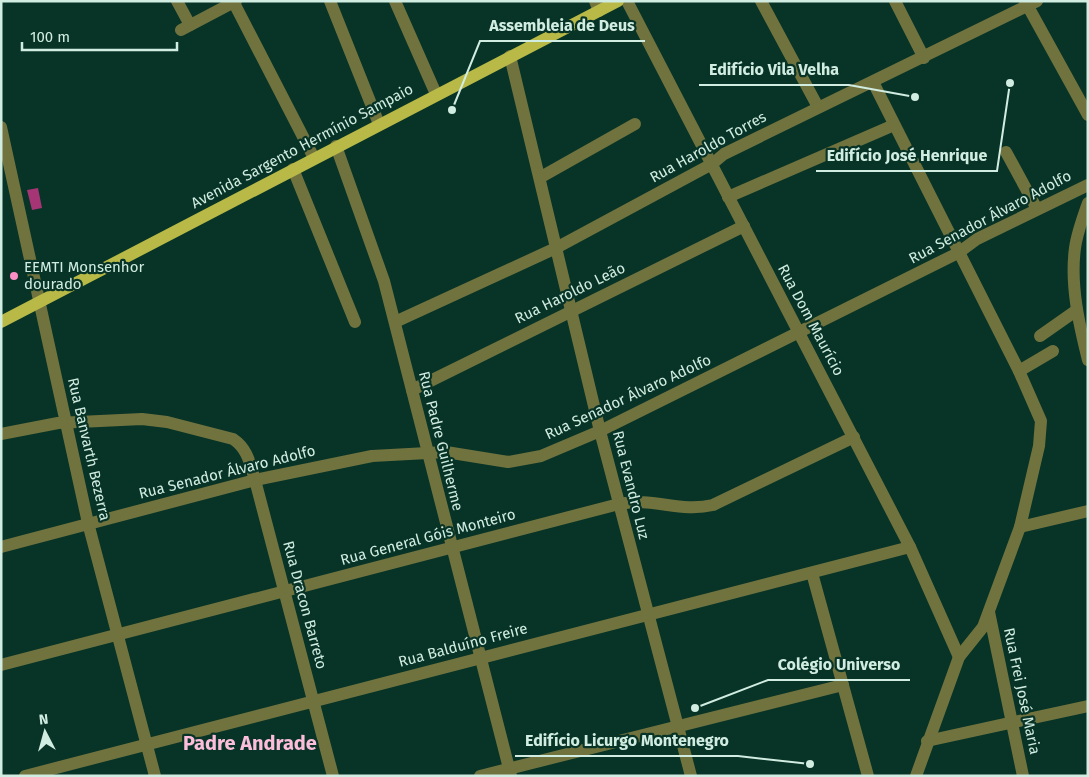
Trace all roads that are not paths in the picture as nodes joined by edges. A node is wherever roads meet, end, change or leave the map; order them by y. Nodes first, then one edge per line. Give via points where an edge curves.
1 (177, 1) edge
2 (330, 1) edge
3 (395, 1) edge
4 (618, 1) edge
5 (627, 1) edge
6 (760, 1) edge
7 (896, 1) edge
8 (235, 2) edge
9 (1029, 3) edge
10 (597, 6) edge
11 (510, 56) junction
12 (924, 58) junction
13 (873, 82) junction
14 (436, 94) junction
15 (818, 107) junction
16 (1088, 115) edge
17 (379, 124) junction
18 (635, 124) dead end
19 (894, 125) junction
20 (1, 127) edge
21 (336, 146) junction
22 (1006, 152) dead end
23 (314, 158) junction
24 (712, 164) junction
25 (293, 169) junction
26 (541, 177) junction
27 (1088, 185) edge
28 (728, 197) junction
29 (1088, 203) edge
30 (1037, 209) junction
31 (744, 226) junction
32 (556, 248) junction
33 (958, 253) junction
34 (41, 302) junction
35 (572, 310) junction
36 (1081, 315) edge
37 (1, 322) edge
38 (355, 322) dead end
39 (395, 322) junction
40 (800, 333) junction
41 (1040, 336) dead end
42 (1053, 351) dead end
43 (1088, 360) edge
44 (1018, 371) junction
45 (412, 390) junction
46 (65, 423) junction
47 (600, 431) junction
48 (1, 434) edge
49 (854, 437) junction
50 (428, 451) junction
51 (255, 480) junction
52 (619, 504) junction
53 (1088, 510) edge
54 (88, 523) junction
55 (1020, 527) junction
56 (1, 547) edge
57 (451, 547) junction
58 (910, 547) junction
59 (812, 573) junction
60 (285, 591) junction
61 (989, 612) junction
62 (647, 613) junction
63 (118, 636) junction
64 (960, 657) junction
65 (479, 659) junction
66 (1, 666) edge
67 (842, 685) junction
68 (314, 700) junction
69 (1088, 706) edge
70 (1011, 723) junction
71 (678, 726) junction
72 (927, 741) junction
73 (146, 743) junction
74 (510, 772) edge
75 (25, 776) edge
76 (155, 776) edge
77 (333, 776) edge
78 (480, 776) edge
79 (691, 776) edge
80 (868, 776) edge
81 (916, 776) edge
82 (1023, 776) edge

1 - 8 street via 186,27
2 - 17 street
3 - 14 street
4 - 10 main road, Avenida Sargento Hermínio Sampaio
5 - 24 street, Rua Dom Maurício
6 - 15 street
7 - 12 street
8 - 23 street
9 - 12 street, Rua Haroldo Torres
9 - 16 street
10 - 11 main road, Avenida Sargento Hermínio Sampaio
11 - 14 main road, Avenida Sargento Hermínio Sampaio
11 - 26 street, Rua Evandro Luz
12 - 13 street, Rua Haroldo Torres
13 - 15 street, Rua Haroldo Torres
13 - 19 street
14 - 17 main road, Avenida Sargento Hermínio Sampaio
15 - 24 street, Rua Haroldo Torres via 724,154
17 - 21 main road, Avenida Sargento Hermínio Sampaio
18 - 26 street
19 - 28 street
19 - 33 street
20 - 34 street, Rua Banvarth Bezerra
21 - 23 main road, Avenida Sargento Hermínio Sampaio
21 - 39 street, Rua Padre Guilherme
22 - 30 street
23 - 25 main road, Avenida Sargento Hermínio Sampaio
24 - 28 street, Rua Dom Maurício
24 - 32 street, Rua Haroldo Torres
25 - 34 main road, Avenida Sargento Hermínio Sampaio
25 - 38 street
26 - 32 street, Rua Evandro Luz
27 - 30 street, Rua Senador Álvaro Adolfo
28 - 31 street, Rua Dom Maurício
29 - 36 street via 1074,264
30 - 33 street, Rua Senador Álvaro Adolfo via 976,239
31 - 35 street, Rua Haroldo Leão
31 - 40 street, Rua Dom Maurício
32 - 35 street, Rua Evandro Luz
32 - 39 street, Rua Haroldo Torres
33 - 40 street, Rua Senador Álvaro Adolfo
33 - 44 street
34 - 37 main road, Avenida Sargento Hermínio Sampaio
34 - 46 street, Rua Banvarth Bezerra
35 - 45 street, Rua Haroldo Leão
35 - 47 street, Rua Evandro Luz
36 - 41 street
36 - 43 street
39 - 45 street, Rua Padre Guilherme
40 - 47 street, Rua Senador Álvaro Adolfo
40 - 49 street, Rua Dom Maurício
42 - 44 street
44 - 55 street via 1039,412 1042,430
45 - 50 street, Rua Padre Guilherme
46 - 48 street
46 - 51 street, Rua Dracon Barreto via 154,420 233,439 249,458
46 - 54 street, Rua Banvarth Bezerra
47 - 50 street, Rua Senador Álvaro Adolfo via 522,461
47 - 52 street, Rua Evandro Luz
49 - 52 street, Rua General Góis Monteiro via 713,505 696,509 634,501
49 - 58 street, Rua Dom Maurício
50 - 51 street, Rua Senador Álvaro Adolfo via 372,456
50 - 57 street, Rua Padre Guilherme
51 - 54 street, Rua Senador Álvaro Adolfo
51 - 60 street, Rua Dracon Barreto
52 - 57 street, Rua General Góis Monteiro
52 - 62 street, Rua Evandro Luz
53 - 55 street
54 - 56 street, Rua Senador Álvaro Adolfo
54 - 63 street, Rua Banvarth Bezerra
55 - 61 street
57 - 60 street, Rua General Góis Monteiro
57 - 65 street, Rua Padre Guilherme
58 - 59 street, Rua Balduíno Freire
58 - 64 street, Rua Dom Maurício
59 - 62 street, Rua Balduíno Freire
59 - 67 street
60 - 63 street, Rua General Góis Monteiro
60 - 68 street, Rua Dracon Barreto
61 - 64 street via 983,627
61 - 70 street, Rua Frei José Maria
62 - 65 street, Rua Balduíno Freire
62 - 71 street, Rua Evandro Luz
63 - 66 street, Rua General Góis Monteiro
63 - 73 street, Rua Banvarth Bezerra
64 - 72 street
65 - 68 street, Rua Balduíno Freire
65 - 74 street, Rua Padre Guilherme
67 - 71 street
67 - 80 street
68 - 73 street, Rua Balduíno Freire
68 - 77 street, Rua Dracon Barreto
69 - 70 street
70 - 72 street
70 - 82 street, Rua Frei José Maria
71 - 74 street
71 - 79 street, Rua Evandro Luz
72 - 81 street
73 - 75 street, Rua Balduíno Freire
73 - 76 street, Rua Banvarth Bezerra
74 - 78 street

